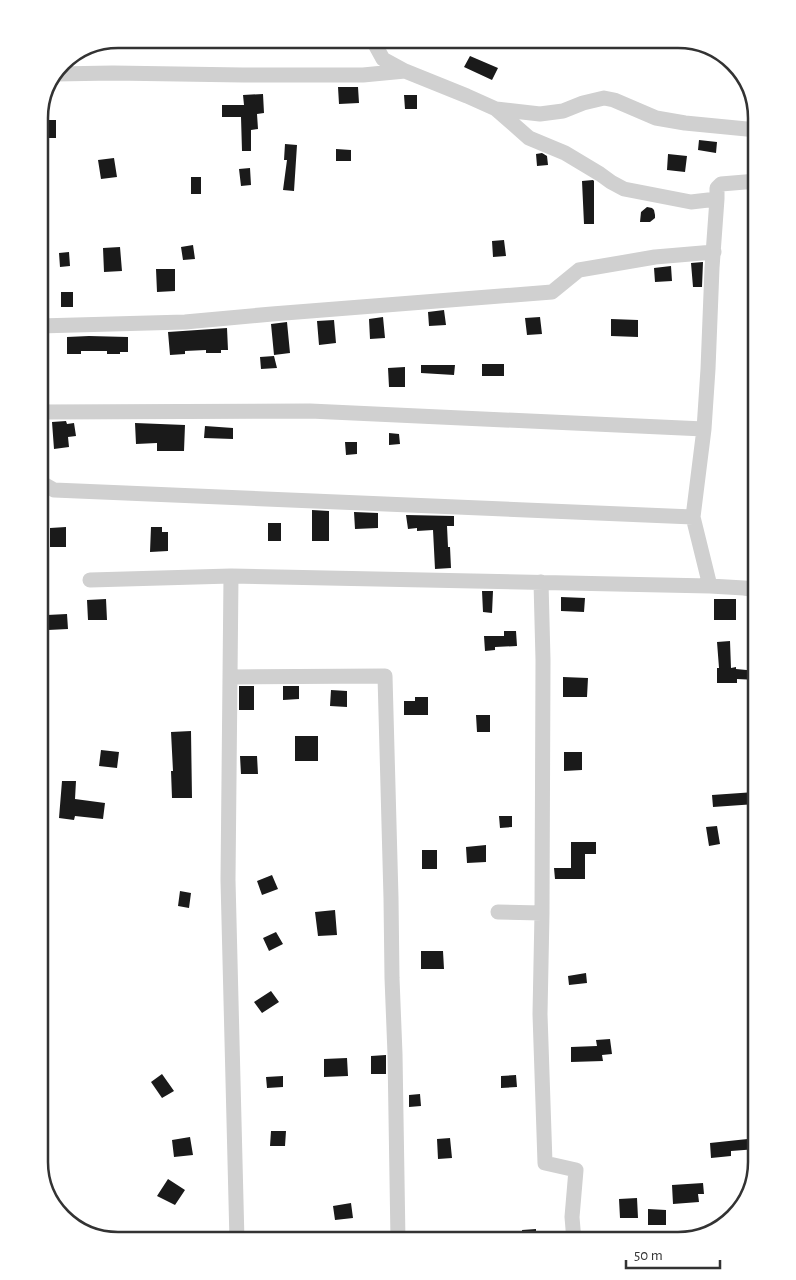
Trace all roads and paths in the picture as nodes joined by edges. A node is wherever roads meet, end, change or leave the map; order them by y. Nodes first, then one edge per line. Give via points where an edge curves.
1 (376, 48) edge
2 (404, 71) junction
3 (63, 74) edge
4 (496, 109) junction
5 (748, 129) edge
6 (748, 182) edge
7 (717, 199) junction
8 (714, 252) junction
9 (48, 326) edge
10 (48, 412) edge
11 (704, 429) junction
12 (48, 487) edge
13 (693, 517) junction
14 (231, 576) junction
15 (90, 580) dead end
16 (541, 582) junction
17 (710, 586) junction
18 (748, 589) edge
19 (230, 677) junction
20 (498, 912) dead end
21 (542, 913) junction
22 (237, 1232) edge
23 (398, 1232) edge
24 (573, 1232) edge

1 - 2 street via 382,59
2 - 3 street via 343,75
2 - 4 street
4 - 5 street via 540,114 563,111 604,98 656,118
4 - 7 street via 529,138 566,153 624,189 691,202
6 - 7 street via 721,184 717,188
7 - 8 street
8 - 9 street via 655,256 579,270 552,292 185,322
8 - 11 street
10 - 11 street via 310,411
11 - 13 street
12 - 13 street via 54,490
13 - 17 street
14 - 15 street
14 - 16 street
14 - 19 street
16 - 17 street
16 - 21 street
17 - 18 street
19 - 22 street via 228,880
19 - 23 street via 385,676
20 - 21 street
21 - 24 street via 540,1014 545,1163 576,1170

